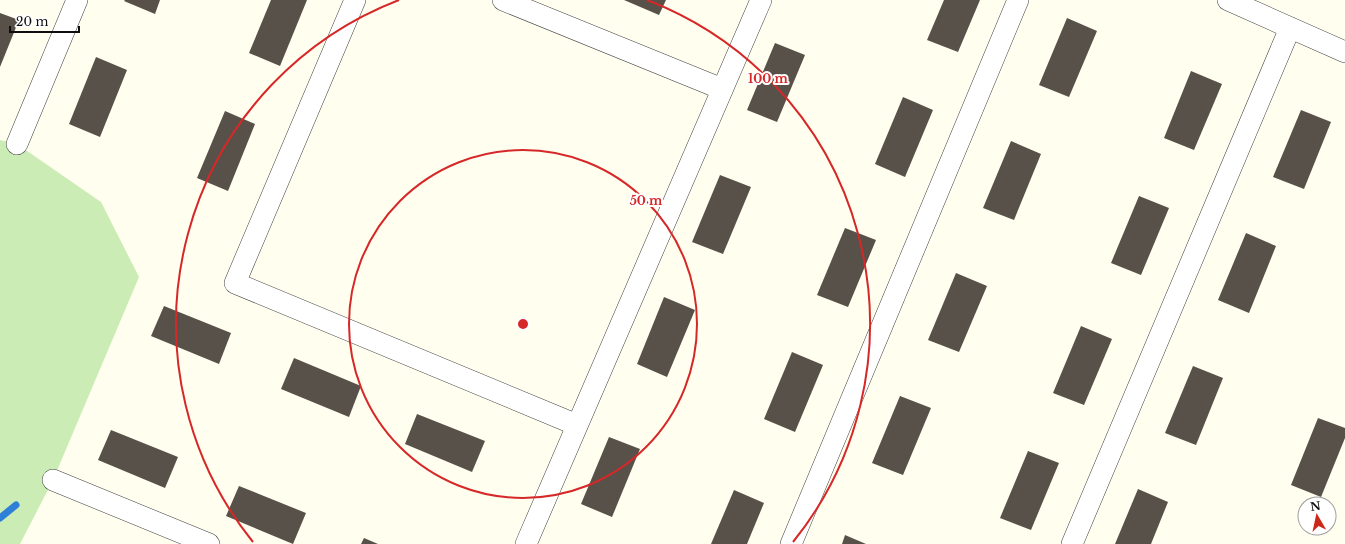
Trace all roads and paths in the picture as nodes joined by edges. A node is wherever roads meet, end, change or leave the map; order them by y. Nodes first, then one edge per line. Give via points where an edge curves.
1 (77, 0) edge
2 (355, 0) edge
3 (503, 0) edge
4 (761, 0) edge
5 (1018, 0) edge
6 (1228, 0) edge
7 (1290, 28) junction
8 (1345, 52) edge
9 (722, 90) junction
10 (17, 144) dead end
11 (577, 425) junction
12 (53, 480) dead end
13 (208, 544) edge
14 (526, 544) edge
15 (791, 544) edge
16 (1072, 544) edge

1 - 10 street
2 - 11 street via 235,283
3 - 9 street
4 - 9 street
5 - 15 street
6 - 7 street
7 - 8 street
7 - 16 street
9 - 11 street
11 - 14 street
12 - 13 street

